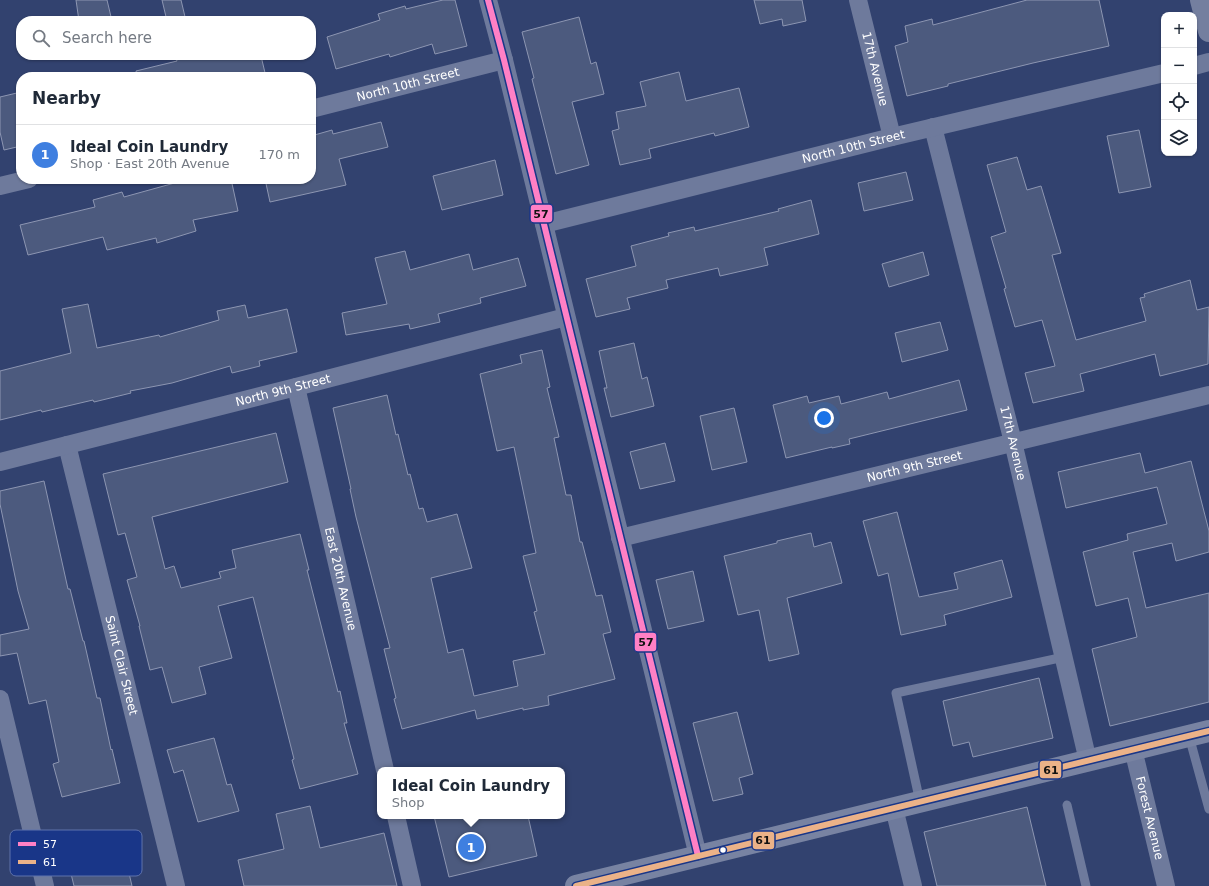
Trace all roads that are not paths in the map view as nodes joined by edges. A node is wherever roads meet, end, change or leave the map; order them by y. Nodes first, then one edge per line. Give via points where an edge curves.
1 (488, 0) edge
2 (858, 0) edge
3 (1201, 0) edge
4 (1209, 27) edge
5 (504, 60) junction
6 (1209, 62) edge
7 (1197, 65) edge
8 (1161, 74) edge
9 (316, 108) edge
10 (933, 127) junction
11 (892, 137) junction
12 (16, 182) edge
13 (0, 186) edge
14 (544, 224) junction
15 (566, 317) junction
16 (296, 387) junction
17 (1209, 395) edge
18 (1013, 442) junction
19 (67, 445) junction
20 (0, 462) edge
21 (620, 538) junction
22 (1064, 656) junction
23 (0, 699) edge
24 (1199, 733) edge
25 (1133, 749) junction
26 (1088, 761) junction
27 (384, 767) edge
28 (920, 802) junction
29 (1067, 805) dead end
30 (894, 808) junction
31 (1209, 810) edge
32 (397, 819) edge
33 (32, 830) edge
34 (698, 856) junction
35 (43, 876) edge
36 (45, 886) edge
37 (176, 886) edge
38 (412, 886) edge
39 (576, 886) edge
40 (913, 886) edge
41 (1086, 886) edge
42 (1166, 886) edge

1 - 5 street
2 - 11 street, 17th Avenue
3 - 4 main road
5 - 9 street, North 10th Street
5 - 14 street
6 - 7 street
8 - 10 street, North 10th Street
10 - 11 street, North 10th Street
10 - 18 street, 17th Avenue
11 - 14 street, North 10th Street
12 - 13 street
14 - 15 street
15 - 16 street, North 9th Street
15 - 21 street
16 - 19 street, North 9th Street
16 - 27 street, East 20th Avenue
17 - 18 street, North 9th Street
18 - 21 street, North 9th Street
18 - 22 street, 17th Avenue
19 - 20 street, North 9th Street
19 - 37 street, Saint Clair Street
21 - 34 street
22 - 26 street, 17th Avenue
22 - 28 lane via 896,693
23 - 33 street
24 - 25 main road
24 - 31 lane
25 - 26 main road
25 - 42 street, Forest Avenue
26 - 28 main road
28 - 30 main road
29 - 41 lane
30 - 34 main road
30 - 40 street
32 - 38 street
34 - 39 main road
35 - 36 street

